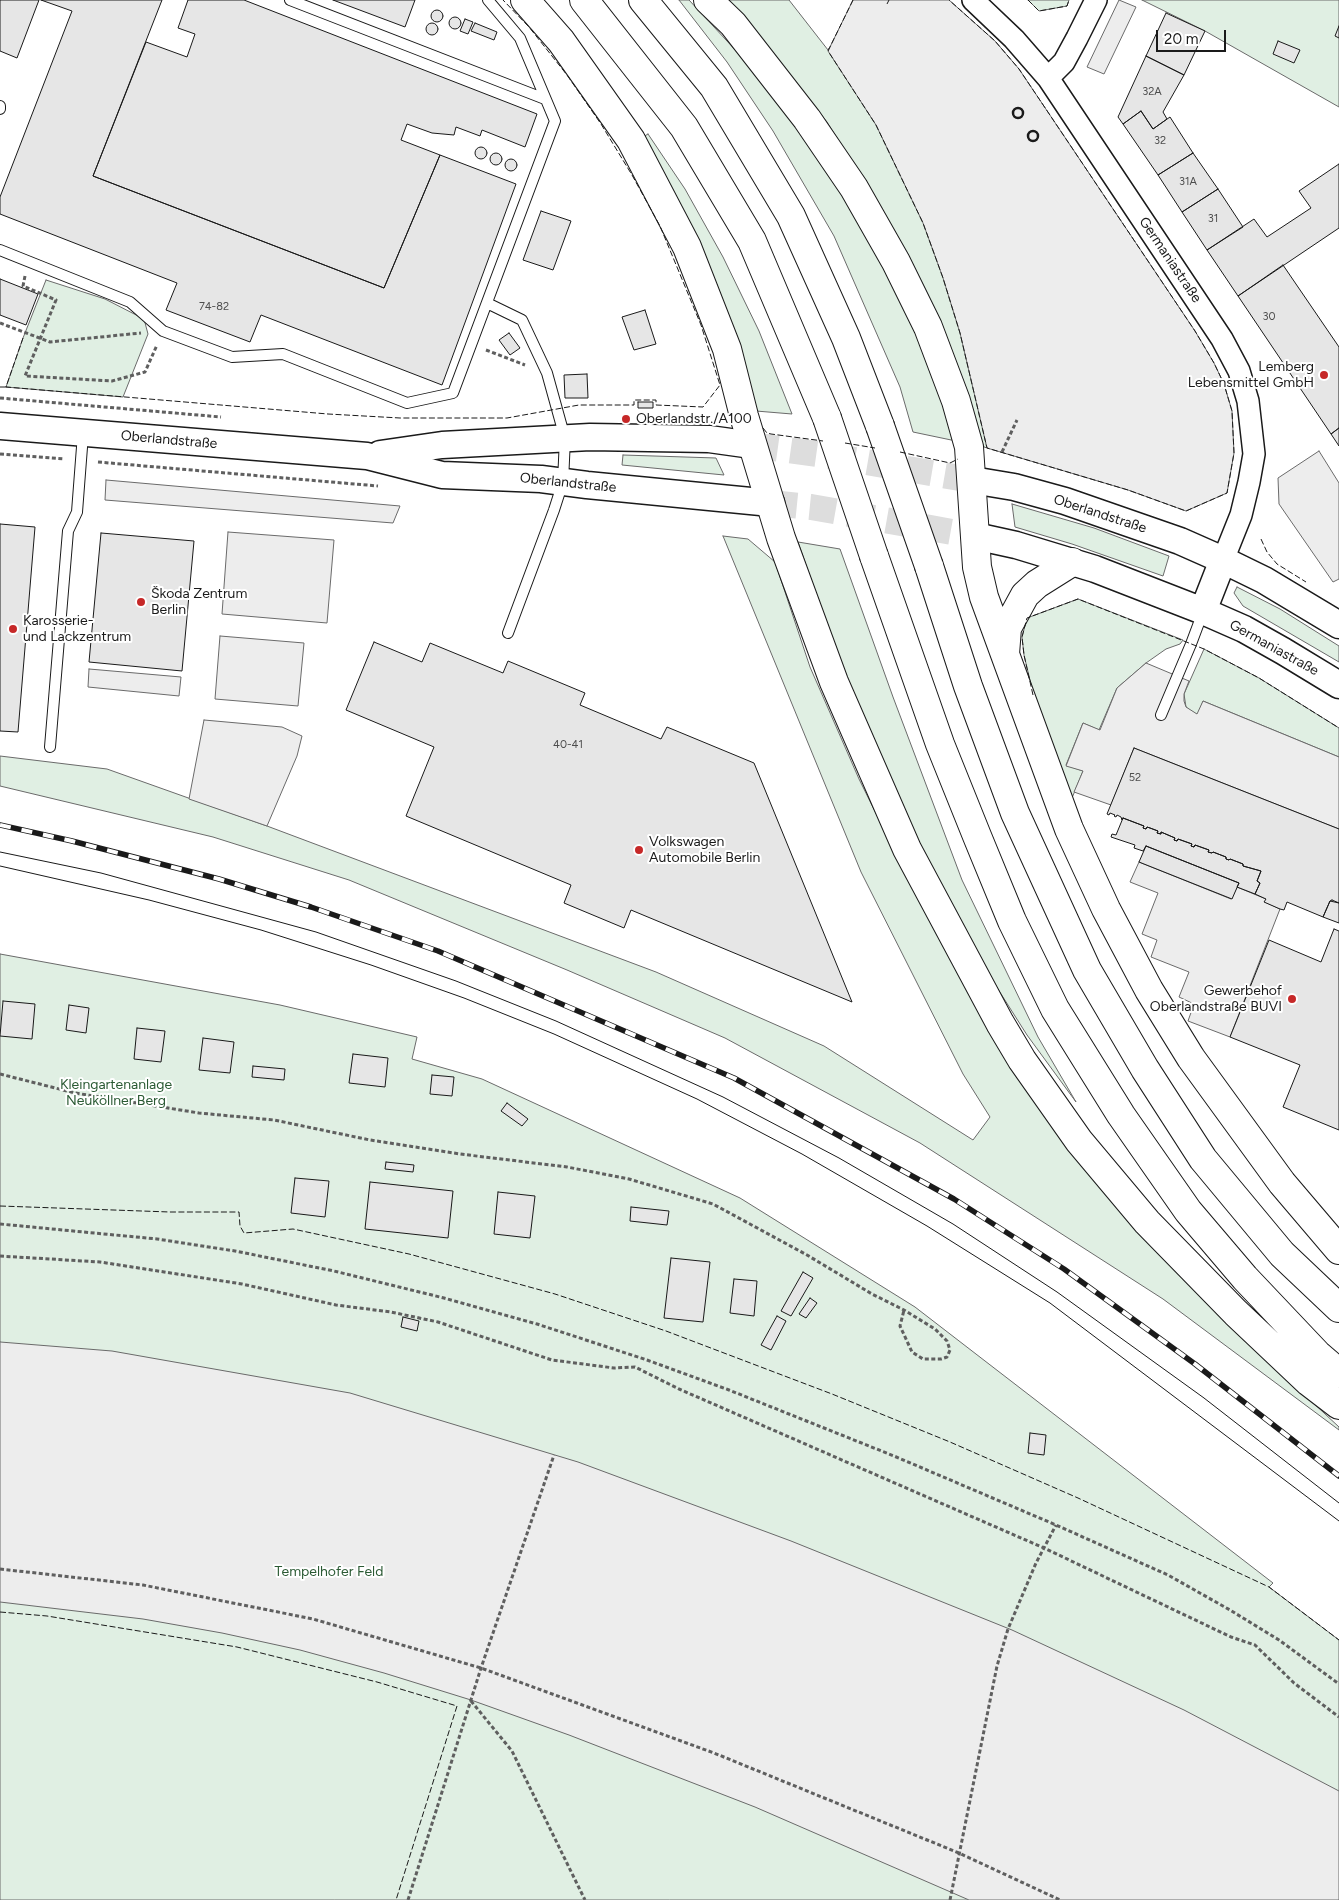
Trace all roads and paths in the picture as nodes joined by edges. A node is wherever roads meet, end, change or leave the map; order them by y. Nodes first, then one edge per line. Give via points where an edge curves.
1 (290, 0) edge
2 (488, 0) edge
3 (526, 0) edge
4 (584, 0) edge
5 (643, 0) edge
6 (708, 0) edge
7 (973, 0) edge
8 (1096, 0) edge
9 (1048, 78) junction
10 (545, 99) junction
11 (0, 250) edge
12 (30, 260) junction
13 (487, 303) junction
14 (0, 323) edge
15 (163, 331) junction
16 (40, 339) junction
17 (471, 345) junction
18 (546, 374) junction
19 (1017, 420) dead end
20 (0, 426) edge
21 (83, 433) junction
22 (565, 438) junction
23 (752, 445) junction
24 (1002, 452) dead end
25 (0, 454) edge
26 (367, 456) junction
27 (81, 461) junction
28 (972, 480) junction
29 (563, 482) junction
30 (386, 485) dead end
31 (771, 504) junction
32 (975, 536) junction
33 (1223, 560) junction
34 (1072, 562) junction
35 (1203, 611) junction
36 (1339, 625) edge
37 (508, 634) dead end
38 (1004, 656) junction
39 (1339, 685) edge
40 (1161, 715) dead end
41 (50, 747) dead end
42 (0, 1074) edge
43 (0, 1224) edge
44 (1339, 1250) edge
45 (0, 1256) edge
46 (1339, 1308) edge
47 (904, 1310) junction
48 (1339, 1373) edge
49 (1339, 1405) edge
50 (554, 1455) dead end
51 (1056, 1524) junction
52 (1044, 1548) junction
53 (0, 1569) edge
54 (481, 1668) junction
55 (1339, 1684) edge
56 (471, 1700) junction
57 (1339, 1717) edge
58 (960, 1853) junction
59 (408, 1900) edge
60 (585, 1900) edge
61 (950, 1900) edge
62 (1060, 1900) edge

1 - 10 lane
2 - 10 lane via 520,38
3 - 23 highway via 561,41 631,140 688,247 727,349
4 - 48 highway, bridge via 684,127 752,241 827,418 940,744 1012,921 1054,1009 1121,1115 1188,1211 1245,1278
5 - 46 highway, bridge via 714,87 792,216 846,338 880,426 1014,814 1088,970 1145,1069 1203,1159 1282,1254
6 - 28 highway via 733,24 806,119 854,188 891,254 928,327 956,402 970,447
7 - 9 street, Germaniastraße via 1014,39
8 - 9 street via 1064,62
9 - 33 street, Germaniastraße via 1222,339 1239,371 1248,401 1254,454 1241,515
10 - 13 lane via 556,121
11 - 12 lane
12 - 15 lane via 130,302
12 - 16 path via 23,286 56,300
13 - 17 lane
13 - 18 lane via 522,320
14 - 16 path
15 - 16 path via 50,342
15 - 16 path via 145,372 112,381 25,376
15 - 17 lane via 232,357 283,354 407,403 453,393
17 - 18 path
18 - 22 lane
19 - 24 path
20 - 21 street, Oberlandstraße
21 - 26 street, Oberlandstraße
21 - 27 lane
22 - 23 street, Oberlandstraße via 709,439
22 - 26 street, Oberlandstraße via 442,445
22 - 29 lane
23 - 31 highway
25 - 27 path
26 - 29 street, Oberlandstraße via 442,475
27 - 30 path
27 - 41 lane via 77,512 68,531
28 - 32 highway
28 - 33 street, Oberlandstraße via 1014,487 1074,504
29 - 31 street, Oberlandstraße
29 - 37 lane
31 - 49 highway via 834,682 907,849 1022,1060 1079,1141 1147,1222 1236,1313 1309,1382
32 - 34 street
32 - 38 highway via 980,582
33 - 35 street, Germaniastraße
33 - 36 street
34 - 35 street
34 - 38 highway via 1025,595 1007,628
35 - 39 street, Germaniastraße via 1283,650
35 - 40 lane
38 - 44 highway via 1069,829 1149,990 1238,1125
42 - 47 path via 75,1093 199,1114 274,1120 370,1140 567,1167 629,1179 713,1204
43 - 51 path via 235,1251 334,1271 537,1324 729,1390
45 - 52 path via 100,1262 242,1284 438,1322 552,1360 614,1368 635,1367
47 - 47 path via 900,1326 912,1352 924,1359 947,1357 950,1350 947,1341 935,1329
50 - 54 path
51 - 52 path
51 - 55 path via 1168,1575 1230,1610 1279,1640
52 - 57 path via 1230,1637 1255,1644 1294,1683
52 - 58 path via 1008,1629
53 - 54 path via 142,1584 304,1618
54 - 56 path
54 - 58 path via 714,1753
56 - 59 path
56 - 60 path via 512,1751
58 - 61 path
58 - 62 path

